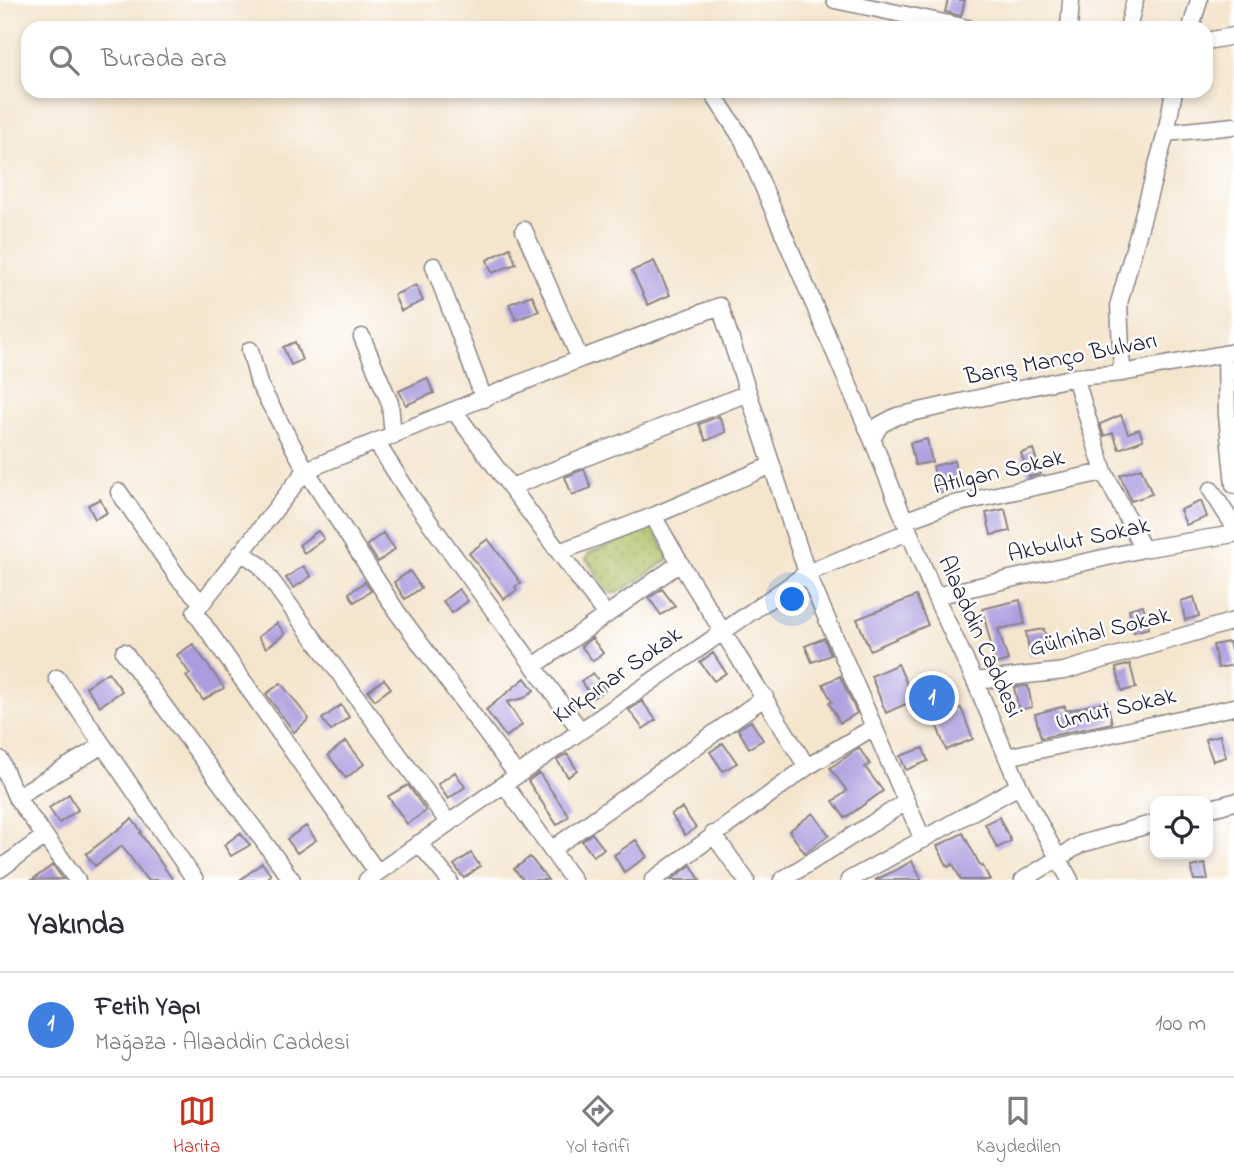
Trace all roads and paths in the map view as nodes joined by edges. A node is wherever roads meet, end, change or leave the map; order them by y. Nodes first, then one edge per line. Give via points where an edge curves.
1 (835, 0) edge
2 (1071, 0) edge
3 (1135, 0) edge
4 (1199, 0) edge
5 (935, 21) edge
6 (1070, 21) edge
7 (1130, 21) edge
8 (1193, 21) edge
9 (1234, 36) edge
10 (1213, 40) edge
11 (716, 98) edge
12 (1173, 98) edge
13 (1234, 126) edge
14 (1166, 132) junction
15 (524, 230) dead end
16 (434, 266) dead end
17 (362, 337) dead end
18 (250, 350) dead end
19 (1230, 353) edge
20 (580, 359) junction
21 (1122, 373) junction
22 (1075, 377) junction
23 (748, 393) junction
24 (484, 400) junction
25 (454, 411) junction
26 (393, 436) junction
27 (872, 439) junction
28 (376, 442) junction
29 (772, 465) junction
30 (306, 470) junction
31 (1104, 472) junction
32 (1234, 485) edge
33 (511, 488) junction
34 (1212, 490) dead end
35 (119, 492) dead end
36 (653, 516) junction
37 (906, 526) junction
38 (1234, 526) edge
39 (1234, 534) edge
40 (1143, 550) junction
41 (242, 552) junction
42 (559, 552) junction
43 (680, 563) junction
44 (807, 573) junction
45 (935, 596) junction
46 (202, 603) junction
47 (606, 615) junction
48 (1234, 621) edge
49 (723, 631) junction
50 (124, 652) dead end
51 (534, 666) junction
52 (57, 678) dead end
53 (975, 681) junction
54 (765, 697) junction
55 (1234, 706) edge
56 (874, 727) junction
57 (580, 730) junction
58 (103, 745) junction
59 (1007, 757) junction
60 (0, 759) edge
61 (807, 767) junction
62 (511, 780) junction
63 (1019, 786) junction
64 (16, 797) junction
65 (906, 802) junction
66 (1234, 802) edge
67 (1213, 808) edge
68 (448, 822) junction
69 (1150, 824) edge
70 (713, 834) junction
71 (45, 836) junction
72 (923, 840) junction
73 (419, 843) junction
74 (551, 850) junction
75 (1058, 859) junction
76 (0, 869) edge
77 (372, 876) edge
78 (77, 880) edge
79 (195, 880) edge
80 (292, 880) edge
81 (449, 880) edge
82 (573, 880) edge
83 (653, 880) edge
84 (746, 880) edge
85 (782, 880) edge
86 (849, 880) edge
87 (1023, 880) edge
88 (1070, 880) edge

1 - 5 street
2 - 6 street
3 - 7 street
4 - 8 street
9 - 10 street
11 - 27 street, Alaaddin Caddesi via 743,140
12 - 14 street
13 - 14 street
14 - 21 street via 1119,303
15 - 20 street
16 - 24 street
17 - 26 street via 390,403
18 - 30 street via 259,384
19 - 21 street, Barış Manço Bulvarı
19 - 32 street via 1227,416
20 - 23 street via 720,306
20 - 24 street
21 - 22 street, Barış Manço Bulvarı
22 - 27 street, Barış Manço Bulvarı via 897,416 880,425
22 - 31 street
23 - 29 street
23 - 33 street
24 - 25 street
25 - 26 street
25 - 33 street
26 - 28 street
27 - 37 street, Alaaddin Caddesi
28 - 30 street
28 - 51 street
29 - 36 street
29 - 44 street
30 - 41 street
30 - 62 street
31 - 37 street, Atılgan Sokak via 946,506
31 - 40 street
33 - 42 street
34 - 38 street
35 - 46 street via 178,579
36 - 42 street
36 - 43 street
37 - 44 street, Kırkpınar Sokak
37 - 45 street, Alaaddin Caddesi
39 - 40 street, Akbulut Sokak
40 - 45 street, Akbulut Sokak
41 - 46 street
41 - 68 street via 260,565
42 - 47 street
43 - 47 street
43 - 49 street
44 - 49 street, Kırkpınar Sokak
44 - 56 street
45 - 53 street, Alaaddin Caddesi
46 - 77 street via 195,612
47 - 51 street
48 - 53 street, Gülnihal Sokak via 1064,671
49 - 54 street
49 - 57 street, Kırkpınar Sokak
50 - 80 street
51 - 57 street
52 - 58 street
53 - 59 street, Alaaddin Caddesi
54 - 61 street
54 - 74 street
55 - 59 street, Umut Sokak
56 - 61 street
56 - 65 street
57 - 62 street, Kırkpınar Sokak
58 - 64 street
58 - 79 street
59 - 63 street, Alaaddin Caddesi
60 - 64 street
61 - 70 street
62 - 68 street, Kırkpınar Sokak
62 - 74 street
63 - 72 street
63 - 75 street, Alaaddin Caddesi
64 - 71 street
65 - 72 street
65 - 85 street
66 - 67 street
68 - 73 street, Kırkpınar Sokak
69 - 75 street via 1081,844
70 - 83 street
70 - 84 street
71 - 76 street
71 - 78 street
72 - 86 street
73 - 77 street, Kırkpınar Sokak
73 - 81 street
74 - 82 street
75 - 87 street
75 - 88 street, Alaaddin Caddesi

